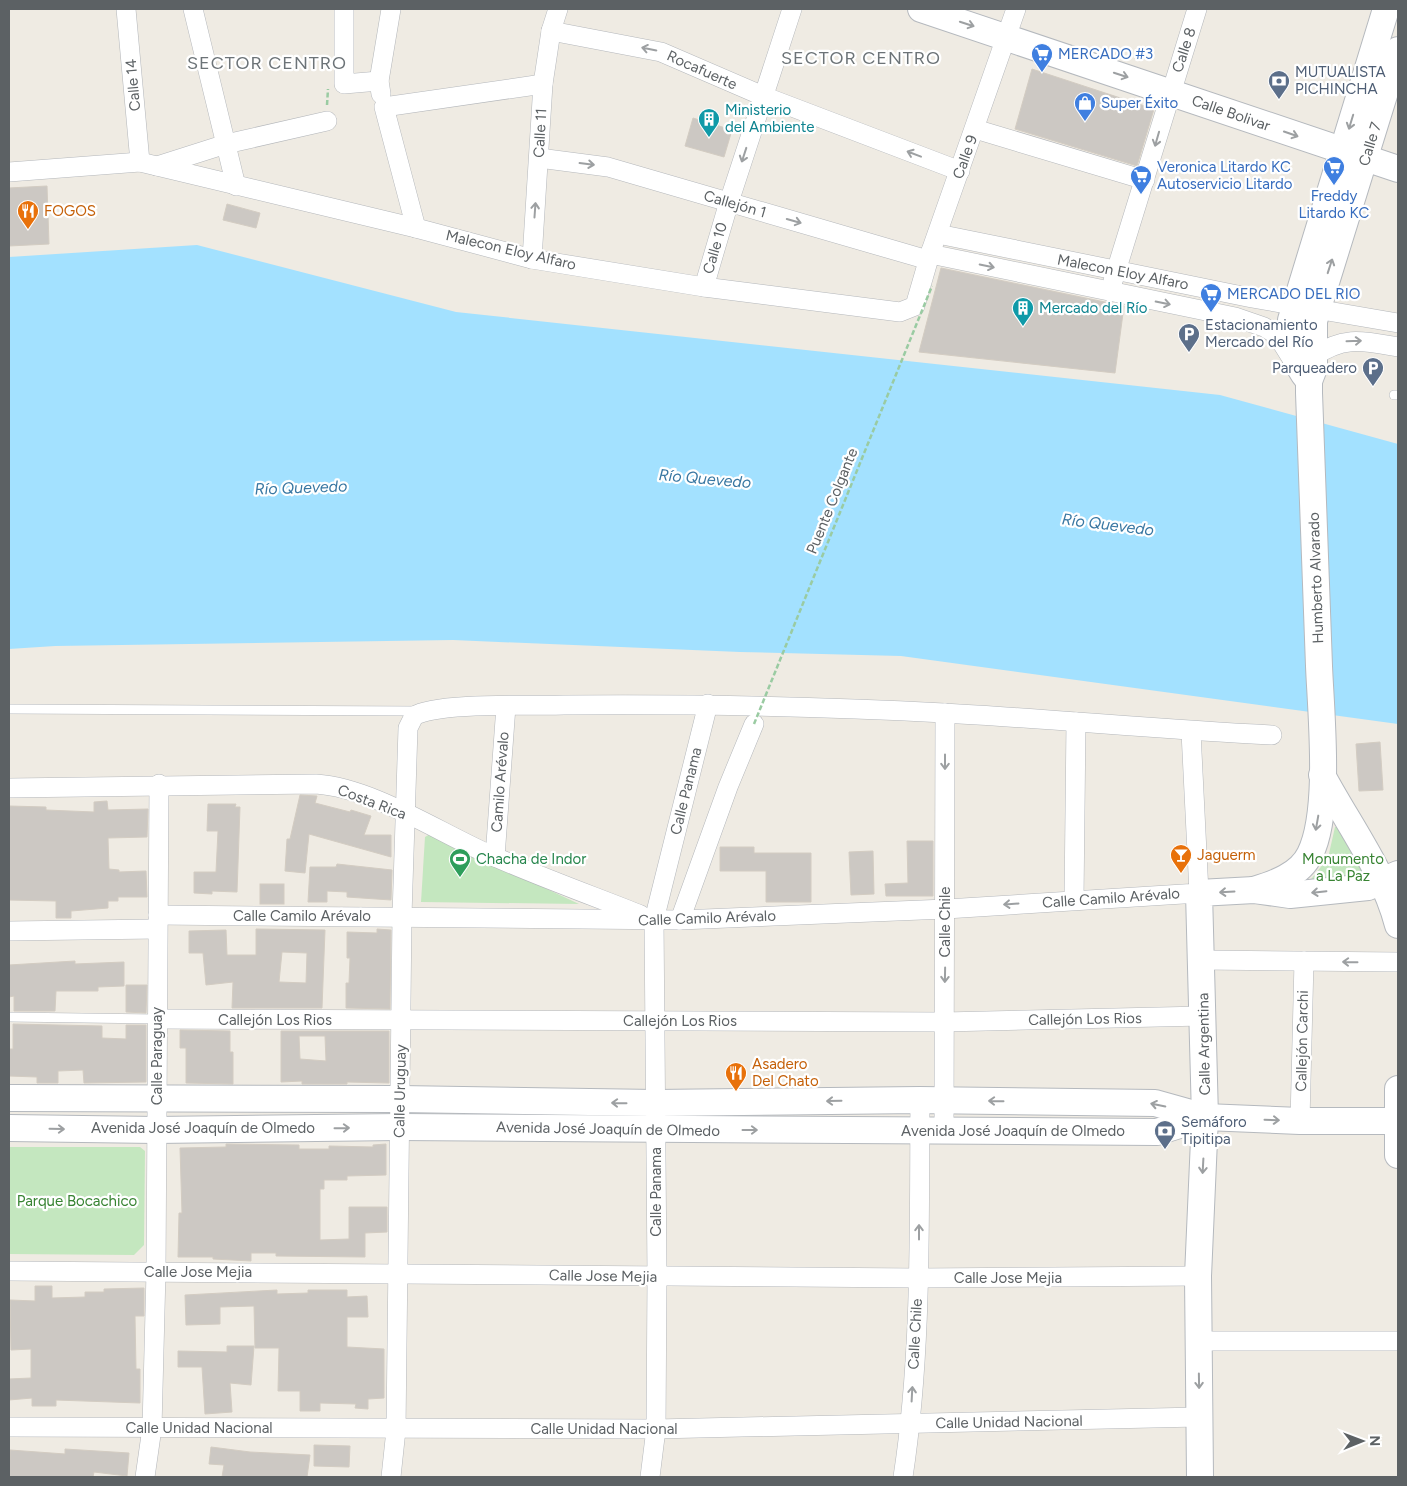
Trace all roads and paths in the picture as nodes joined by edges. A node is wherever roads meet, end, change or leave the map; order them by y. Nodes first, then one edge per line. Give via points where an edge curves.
1 (126, 9) edge
2 (194, 9) edge
3 (344, 9) edge
4 (391, 9) edge
5 (558, 9) edge
6 (792, 9) edge
7 (921, 9) edge
8 (1016, 9) edge
9 (1197, 9) edge
10 (1386, 9) edge
11 (551, 31) junction
12 (1005, 37) junction
13 (1398, 50) edge
14 (379, 81) junction
15 (344, 84) junction
16 (543, 84) junction
17 (1171, 92) junction
18 (763, 96) junction
19 (384, 107) junction
20 (327, 121) joint
21 (974, 129) junction
22 (226, 144) junction
23 (1354, 155) junction
24 (539, 158) junction
25 (148, 164) junction
26 (1398, 169) edge
27 (960, 171) junction
28 (9, 172) edge
29 (1145, 180) junction
30 (236, 186) junction
31 (728, 202) junction
32 (416, 228) junction
33 (932, 248) junction
34 (532, 259) junction
35 (1115, 270) junction
36 (932, 286) dead end
37 (704, 287) junction
38 (1110, 292) junction
39 (1252, 298) junction
40 (915, 306) joint
41 (1306, 307) junction
42 (1249, 322) junction
43 (1398, 323) edge
44 (1398, 348) edge
45 (1307, 375) junction
46 (708, 704) junction
47 (506, 706) junction
48 (9, 710) edge
49 (423, 711) junction
50 (945, 713) junction
51 (1076, 722) junction
52 (754, 724) joint
53 (1191, 732) junction
54 (1272, 735) dead end
55 (1322, 769) junction
56 (159, 784) junction
57 (9, 788) edge
58 (406, 815) junction
59 (495, 857) junction
60 (1391, 877) edge
61 (1254, 890) junction
62 (1199, 892) junction
63 (1074, 900) junction
64 (946, 909) junction
65 (402, 916) junction
66 (654, 920) junction
67 (680, 920) junction
68 (158, 922) junction
69 (1398, 925) edge
70 (9, 931) edge
71 (1202, 960) junction
72 (1304, 961) junction
73 (1398, 962) edge
74 (1203, 1016) junction
75 (9, 1017) edge
76 (157, 1019) junction
77 (402, 1020) junction
78 (654, 1021) junction
79 (944, 1022) junction
80 (1398, 1089) edge
81 (9, 1098) edge
82 (157, 1099) junction
83 (400, 1100) junction
84 (932, 1101) junction
85 (655, 1103) junction
86 (1205, 1118) junction
87 (1398, 1120) edge
88 (1300, 1121) junction
89 (400, 1127) junction
90 (9, 1128) edge
91 (156, 1130) junction
92 (656, 1130) junction
93 (932, 1131) junction
94 (1398, 1155) edge
95 (9, 1272) edge
96 (156, 1272) junction
97 (398, 1274) junction
98 (657, 1276) junction
99 (1198, 1276) junction
100 (918, 1278) junction
101 (1199, 1341) junction
102 (1398, 1341) edge
103 (1199, 1417) junction
104 (911, 1424) junction
105 (9, 1427) edge
106 (152, 1428) junction
107 (656, 1429) junction
108 (396, 1430) junction
109 (145, 1477) edge
110 (391, 1477) edge
111 (650, 1477) edge
112 (903, 1477) edge
113 (1200, 1477) edge

1 - 25 street, Calle 14
2 - 22 street
3 - 15 street
4 - 14 street
5 - 11 street, Calle 11
6 - 18 street, Calle 10
7 -> 12 main road, Calle Bolivar
8 - 12 street, Calle 9
9 - 17 street, Calle 8
10 -> 23 main road, Calle 7
11 - 16 street, Calle 11
18 -> 11 street, Rocafuerte via 661,52
12 -> 17 main road, Calle Bolivar
12 - 21 street, Calle 9
13 - 23 main road, Calle 7
14 - 15 street
14 - 19 street
15 - 20 path via 327,90
16 - 19 street
16 - 24 street, Calle 11
17 -> 23 main road, Calle Bolivar
17 -> 29 street, Calle 8
27 -> 18 street, Rocafuerte
18 -> 31 street, Calle 10
19 - 32 street
20 - 22 street
21 - 27 street, Calle 9
21 - 29 street
22 - 25 street
22 - 30 street
23 - 26 main road, Calle Bolivar
23 - 41 main road, Calle 7
24 -> 31 street, Callejón 1 via 608,167
34 -> 24 street, Calle 11
25 - 28 street
25 - 30 street, Malecon Eloy Alfaro
27 - 33 street, Calle 9
29 - 35 street, Calle 8
30 - 32 street, Malecon Eloy Alfaro
31 -> 33 street, Callejón 1
31 - 37 street, Calle 10
32 - 34 street, Malecon Eloy Alfaro
33 - 35 street, Malecon Eloy Alfaro
33 -> 38 street, Malecon Eloy Alfaro via 940,256
33 - 40 street, Calle 9
34 - 37 street, Malecon Eloy Alfaro
35 - 38 street, Calle 8
35 - 39 street, Malecon Eloy Alfaro
36 - 52 path, Puente Colgante, bridge
37 - 40 street, Malecon Eloy Alfaro via 900,312
38 -> 42 street, Malecon Eloy Alfaro
39 - 41 street, Malecon Eloy Alfaro
39 - 42 street
41 - 43 street, Malecon Eloy Alfaro
41 - 45 main road, Calle 7 via 1291,320 1291,338
42 - 45 street, Malecon Eloy Alfaro via 1277,335
45 -> 44 street via 1323,350 1351,340
45 - 55 main road, Humberto Alvarado
46 - 47 street
46 - 50 street
46 - 66 street, Calle Panama
47 - 49 street
47 - 59 street, Camilo Arévalo
48 - 49 lane
49 - 58 street, Calle Uruguay via 409,724
50 - 51 street
50 -> 64 street, Calle Chile
51 - 53 street
51 - 63 street
52 - 67 street
53 - 54 street
53 - 62 street, Calle Argentina
55 - 60 main road via 1351,828
55 -> 61 main road, Calle Camilo Arévalo via 1320,810 1310,855 1286,878
56 - 57 street, Costa Rica
56 - 58 street, Costa Rica via 324,784 363,795
56 - 68 street, Calle Paraguay
58 - 59 street, Costa Rica
58 - 65 street, Calle Uruguay
59 - 66 street, Costa Rica
60 -> 61 main road, Calle Camilo Arévalo via 1368,887 1290,895
60 - 69 main road
61 -> 62 main road, Calle Camilo Arévalo
62 - 63 street, Calle Camilo Arévalo
62 - 71 main road, Calle Argentina
63 -> 64 street, Calle Camilo Arévalo
64 - 67 street, Calle Camilo Arévalo
64 -> 79 street, Calle Chile
65 - 66 street, Calle Camilo Arévalo
65 - 68 street, Calle Camilo Arévalo
65 - 77 street, Calle Uruguay
66 - 67 street, Calle Camilo Arévalo
66 - 78 street, Calle Panama
68 - 70 street, Calle Camilo Arévalo
68 - 76 street, Calle Paraguay
71 - 72 street
71 - 74 main road, Calle Argentina
73 -> 72 street
72 - 88 street, Callejón Carchi
74 - 79 street, Callejón Los Rios
74 - 86 main road, Calle Argentina
75 - 76 lane
76 - 77 street, Callejón Los Rios
76 - 82 street, Calle Paraguay
77 - 78 street, Callejón Los Rios
77 - 83 street, Calle Uruguay
78 - 79 street, Callejón Los Rios
78 - 85 street, Calle Panama
79 - 84 street, Calle Chile
80 - 87 main road
81 - 82 main road, Avenida José Joaquín de Olmedo
82 - 83 main road, Avenida José Joaquín de Olmedo
82 - 91 street, Calle Paraguay
85 -> 83 main road, Avenida José Joaquín de Olmedo
83 - 89 street, Calle Uruguay
84 -> 85 main road, Avenida José Joaquín de Olmedo
86 -> 84 main road, Avenida José Joaquín de Olmedo via 1155,1103
84 - 93 street, Calle Chile
85 - 92 street, Calle Panama
86 -> 88 main road, Avenida José Joaquín de Olmedo
86 - 93 main road, Avenida José Joaquín de Olmedo via 1158,1132
86 -> 99 main road, Calle Argentina
87 - 88 main road, Avenida José Joaquín de Olmedo
87 - 94 main road
91 -> 89 main road, Avenida José Joaquín de Olmedo
89 - 92 main road, Avenida José Joaquín de Olmedo
89 - 97 street, Calle Uruguay
90 -> 91 main road, Avenida José Joaquín de Olmedo
91 - 96 street, Calle Paraguay
92 -> 93 main road, Avenida José Joaquín de Olmedo
92 - 98 street, Calle Panama
100 -> 93 street, Calle Chile
95 - 96 street, Calle Jose Mejia
96 - 97 street, Calle Jose Mejia
96 - 106 street, Calle Paraguay
97 - 98 street, Calle Jose Mejia
97 - 108 street, Calle Uruguay
98 - 100 street, Calle Jose Mejia
98 - 107 street, Calle Panama
99 - 100 street, Calle Jose Mejia
99 - 101 main road, Calle Argentina
104 -> 100 street, Calle Chile
101 - 102 street
101 -> 103 main road, Calle Argentina
103 - 104 street, Calle Unidad Nacional
103 - 113 main road, Calle Argentina
104 - 107 street, Calle Unidad Nacional
104 - 112 street, Calle Chile
105 - 106 street, Calle Unidad Nacional
106 - 108 street, Calle Unidad Nacional
106 - 109 street, Calle Paraguay
107 - 108 street, Calle Unidad Nacional
107 - 111 street, Calle Panama
108 - 110 street, Calle Uruguay

